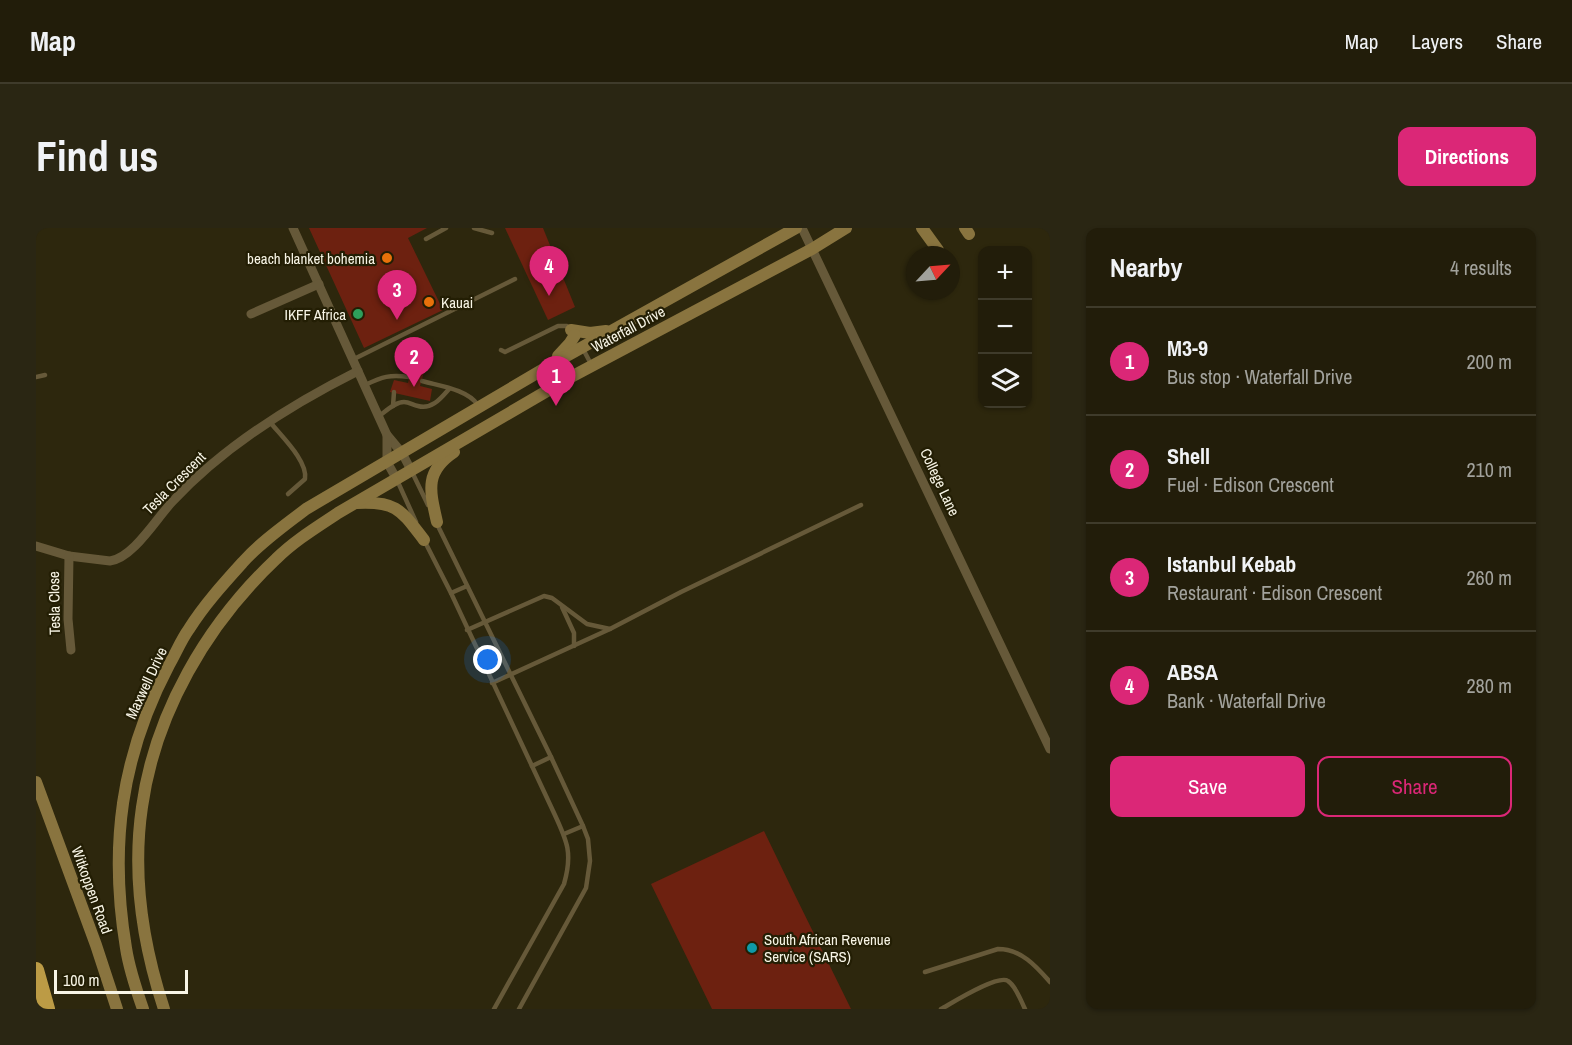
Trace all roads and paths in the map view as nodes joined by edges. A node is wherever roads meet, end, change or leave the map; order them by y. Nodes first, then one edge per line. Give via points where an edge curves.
1 (293, 228) edge
2 (446, 228) edge
3 (474, 228) edge
4 (796, 228) edge
5 (802, 228) edge
6 (846, 228) edge
7 (924, 228) edge
8 (492, 233) dead end
9 (426, 239) dead end
10 (935, 246) edge
11 (812, 249) junction
12 (515, 279) dead end
13 (319, 284) junction
14 (251, 314) dead end
15 (612, 330) junction
16 (573, 333) junction
17 (583, 347) junction
18 (501, 350) dead end
19 (353, 360) junction
20 (554, 363) junction
21 (592, 366) junction
22 (358, 371) junction
23 (45, 375) dead end
24 (36, 377) edge
25 (409, 377) dead end
26 (422, 381) dead end
27 (365, 385) junction
28 (448, 389) junction
29 (394, 392) dead end
30 (393, 406) junction
31 (480, 407) junction
32 (378, 416) junction
33 (270, 422) junction
34 (472, 434) junction
35 (387, 435) junction
36 (402, 453) junction
37 (387, 462) junction
38 (411, 470) junction
39 (396, 478) junction
40 (288, 494) dead end
41 (355, 503) junction
42 (861, 505) dead end
43 (437, 522) junction
44 (424, 540) junction
45 (36, 546) edge
46 (69, 556) junction
47 (467, 586) junction
48 (451, 593) junction
49 (561, 605) junction
50 (486, 621) junction
51 (610, 629) junction
52 (467, 630) junction
53 (574, 646) junction
54 (71, 650) dead end
55 (511, 674) junction
56 (492, 683) junction
57 (1050, 749) edge
58 (551, 757) junction
59 (532, 766) junction
60 (36, 782) edge
61 (583, 826) junction
62 (564, 834) junction
63 (36, 970) edge
64 (925, 972) dead end
65 (1050, 982) edge
66 (47, 1009) edge
67 (117, 1009) edge
68 (143, 1009) edge
69 (165, 1009) edge
70 (495, 1009) edge
71 (519, 1009) edge
72 (941, 1009) edge
73 (1025, 1009) edge

1 - 13 street
2 - 9 lane
3 - 8 lane
4 - 15 main road, Waterfall Drive
5 - 11 street, College Lane
6 - 11 main road, Waterfall Drive
7 - 10 main road
11 - 21 main road, Waterfall Drive
11 - 57 street, College Lane
12 - 19 lane
13 - 14 street
13 - 19 street
15 - 16 main road
15 - 17 main road, Waterfall Drive
16 - 17 lane
16 - 18 lane via 567,326 558,326 505,352
16 - 20 main road
17 - 20 main road, Waterfall Drive
17 - 21 lane
19 - 22 street
20 - 31 main road, Waterfall Drive
21 - 34 main road, Waterfall Drive
22 - 27 street
22 - 33 street, Tesla Crescent
23 - 24 lane
25 - 27 lane via 386,376
26 - 28 lane
27 - 32 street
28 - 30 lane via 429,407 405,402
28 - 31 lane via 474,399
29 - 30 lane
30 - 32 lane
31 - 36 main road, Waterfall Drive
32 - 35 street
33 - 40 lane via 306,473 305,479
33 - 46 street, Tesla Crescent via 196,478 122,557 110,561
34 - 38 main road, Waterfall Drive
34 - 43 main road via 433,473 431,495
35 - 36 street
35 - 37 street
36 - 37 main road, Waterfall Drive
36 - 38 street
37 - 39 street
37 - 68 main road, Maxwell Drive via 306,509 244,560 188,630 150,703 128,772 118,856 126,950
38 - 39 main road, Waterfall Drive
38 - 43 lane
39 - 41 main road
39 - 44 lane
41 - 44 main road via 393,506
41 - 69 main road via 277,558 235,603 197,658 166,719 151,761 139,846 146,938
42 - 51 lane
43 - 47 lane
44 - 48 lane
45 - 46 street, Tesla Crescent
46 - 54 street, Tesla Close
47 - 48 lane
47 - 50 lane
48 - 52 lane
49 - 50 lane via 544,596
49 - 51 lane via 587,624
49 - 53 lane via 574,633
50 - 52 lane
50 - 55 lane
51 - 53 lane
52 - 56 lane
53 - 55 lane
55 - 56 lane
55 - 58 lane
56 - 59 lane
58 - 59 lane
58 - 61 lane
59 - 62 lane
60 - 67 main road, Witkoppen Road
61 - 62 lane
61 - 71 lane via 590,861 586,888
62 - 70 lane via 569,863 564,884
63 - 66 highway
64 - 65 lane via 998,948 1017,952
72 - 73 lane via 1005,979

